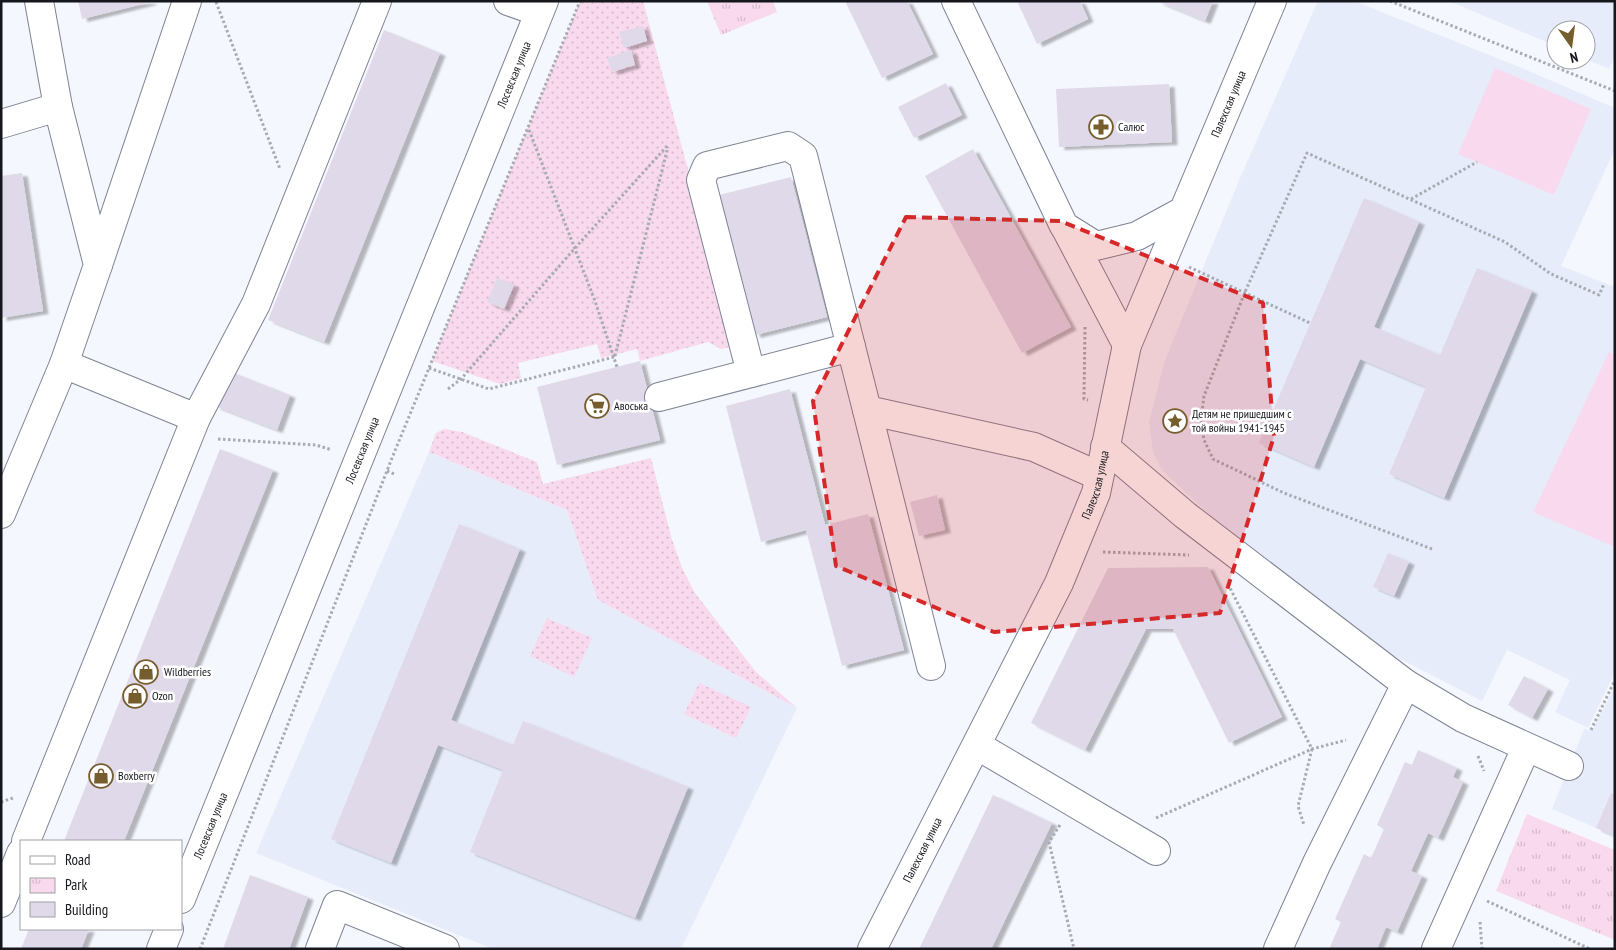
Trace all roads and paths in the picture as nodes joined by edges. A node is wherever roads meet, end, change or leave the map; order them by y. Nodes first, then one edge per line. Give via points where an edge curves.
1 (39, 1) edge
2 (187, 1) edge
3 (216, 1) edge
4 (377, 1) edge
5 (508, 1) edge
6 (580, 1) edge
7 (956, 1) edge
8 (1272, 1) edge
9 (1390, 1) edge
10 (542, 7) edge
11 (1615, 91) edge
12 (58, 107) junction
13 (1, 124) edge
14 (529, 130) junction
15 (1477, 162) dead end
16 (299, 194) junction
17 (1410, 199) junction
18 (1183, 211) junction
19 (1064, 226) junction
20 (575, 248) junction
21 (98, 265) junction
22 (1186, 266) dead end
23 (1604, 284) dead end
24 (1245, 292) junction
25 (1310, 323) dead end
26 (1127, 345) junction
27 (851, 347) junction
28 (614, 357) junction
29 (64, 364) junction
30 (617, 367) dead end
31 (429, 368) junction
32 (751, 373) junction
33 (461, 379) junction
34 (448, 389) dead end
35 (659, 397) dead end
36 (867, 410) junction
37 (196, 418) junction
38 (212, 443) dead end
39 (1106, 447) junction
40 (358, 459) junction
41 (388, 471) junction
42 (394, 474) dead end
43 (1099, 476) junction
44 (1, 514) edge
45 (1432, 549) dead end
46 (1098, 551) dead end
47 (1196, 555) dead end
48 (1227, 582) dead end
49 (931, 666) dead end
50 (1615, 680) edge
51 (1406, 684) junction
52 (1463, 718) junction
53 (1591, 730) dead end
54 (1381, 731) junction
55 (978, 746) junction
56 (1312, 748) junction
57 (1526, 748) junction
58 (1569, 766) dead end
59 (1074, 804) junction
60 (1499, 808) junction
61 (1125, 832) junction
62 (26, 840) edge
63 (1156, 850) dead end
64 (20, 856) edge
65 (1317, 863) junction
66 (1462, 889) junction
67 (182, 897) edge
68 (1, 903) edge
69 (169, 930) edge
70 (441, 948) edge
71 (161, 949) edge
72 (200, 949) edge
73 (320, 949) edge
74 (872, 949) edge
75 (1074, 949) edge
76 (1278, 949) edge
77 (1436, 949) edge
78 (1590, 949) edge

1 - 12 street
2 - 21 street
3 - 16 path via 285,182
4 - 16 street
5 - 10 street
6 - 14 path
7 - 19 street
8 - 18 street, Палехская улица
9 - 11 path
10 - 40 street, Лосевская улица
12 - 13 street
12 - 21 street
14 - 20 path
14 - 31 path
15 - 17 path
16 - 37 street via 256,304
17 - 23 path via 1506,242 1551,274 1599,295
17 - 24 path via 1307,152
18 - 19 street via 1137,236 1096,246
18 - 26 street, Палехская улица
19 - 26 street
20 - 28 path
20 - 28 path via 668,145
20 - 33 path
21 - 29 street
22 - 24 path
24 - 25 path
24 - 45 path via 1204,396 1201,420 1204,440 1213,460 1284,493
26 - 39 street, Палехская улица
27 - 32 street
27 - 32 street via 803,156 788,146 707,166 701,180
27 - 36 street
28 - 30 path
28 - 33 path via 489,389
29 - 37 street
29 - 44 street
31 - 33 path
31 - 41 path
32 - 35 street
33 - 34 path
36 - 43 street via 1034,447
36 - 49 street
37 - 62 street
38 - 40 path via 220,438 316,445
39 - 43 street, Палехская улица
39 - 51 street via 1185,515
40 - 41 path
40 - 67 street, Лосевская улица
41 - 42 path
41 - 72 path
43 - 55 street, Палехская улица via 1096,493 1059,583
46 - 47 path
48 - 56 path
50 - 53 path
51 - 52 street
51 - 54 street
52 - 57 street
52 - 60 path
54 - 56 path
54 - 65 street
55 - 59 street
55 - 74 street, Палехская улица
56 - 61 path
56 - 65 path via 1298,806
57 - 58 street
57 - 60 street
59 - 61 street
59 - 75 path via 1049,842
60 - 66 street
61 - 63 street
64 - 68 street
65 - 76 street
66 - 77 street
66 - 78 path
69 - 71 street
70 - 73 street via 337,905

